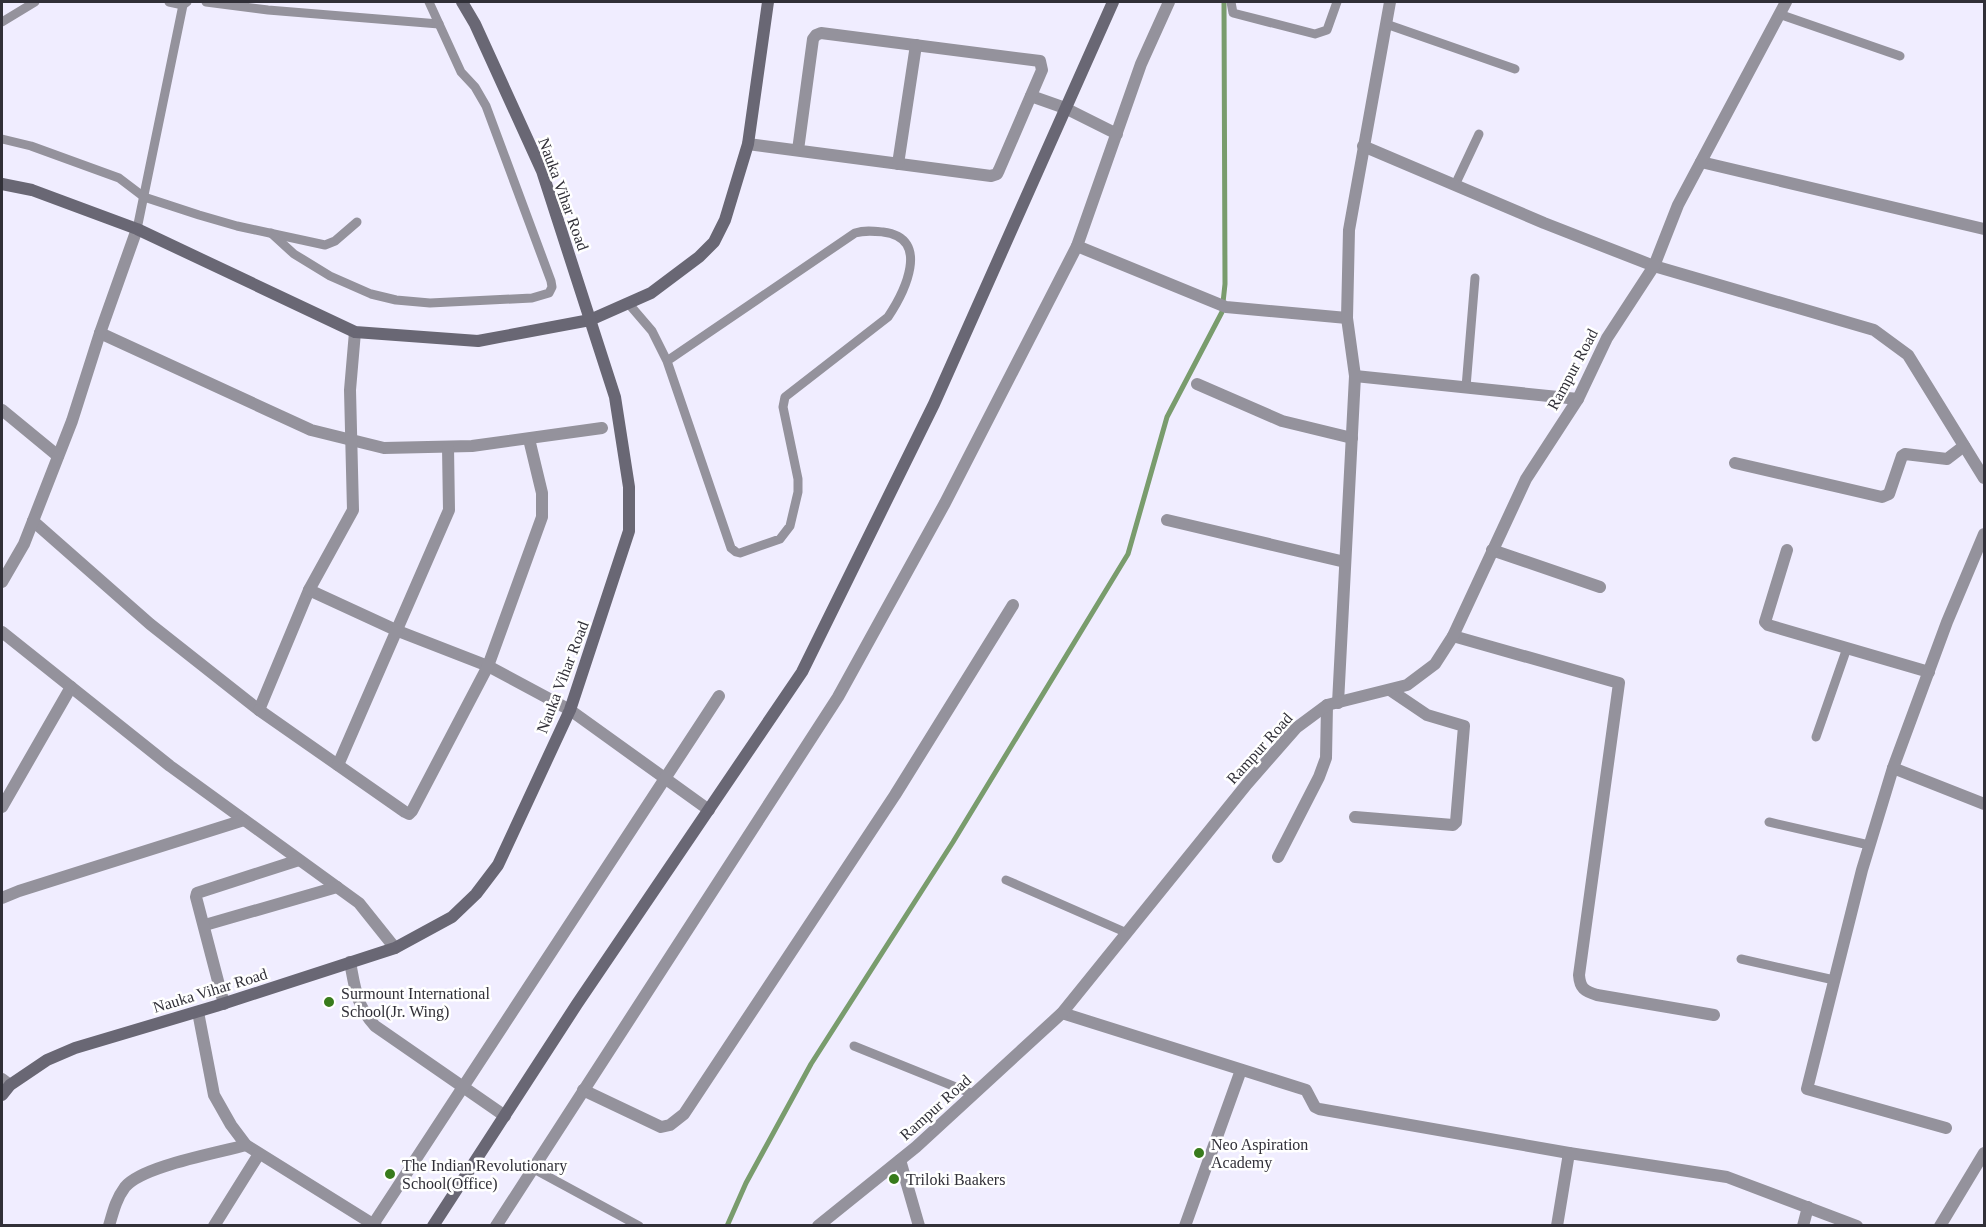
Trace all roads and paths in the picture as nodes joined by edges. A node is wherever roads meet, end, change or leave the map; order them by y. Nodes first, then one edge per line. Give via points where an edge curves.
1 (35, 2) edge
2 (170, 2) edge
3 (206, 2) edge
4 (429, 2) edge
5 (462, 2) edge
6 (768, 2) edge
7 (1113, 2) edge
8 (1169, 2) edge
9 (1231, 2) edge
10 (1337, 2) edge
11 (1390, 2) edge
12 (1786, 2) edge
13 (185, 3) edge
14 (1779, 14) junction
15 (2, 22) edge
16 (439, 24) junction
17 (1386, 24) junction
18 (916, 45) junction
19 (1900, 56) dead end
20 (1515, 69) dead end
21 (1031, 96) junction
22 (1065, 108) junction
23 (1117, 134) junction
24 (1479, 134) dead end
25 (2, 139) edge
26 (748, 144) junction
27 (1363, 146) junction
28 (798, 150) junction
29 (1701, 162) junction
30 (898, 164) junction
31 (2, 184) edge
32 (1455, 185) junction
33 (144, 196) junction
34 (357, 222) dead end
35 (1984, 229) edge
36 (137, 230) junction
37 (271, 234) junction
38 (1077, 246) junction
39 (1654, 266) junction
40 (1475, 279) dead end
41 (628, 303) junction
42 (1347, 318) junction
43 (590, 320) junction
44 (355, 332) junction
45 (100, 333) junction
46 (667, 361) junction
47 (1355, 376) junction
48 (1197, 384) dead end
49 (1466, 387) junction
50 (1578, 399) junction
51 (2, 410) edge
52 (602, 428) dead end
53 (1352, 438) junction
54 (529, 439) junction
55 (350, 440) junction
56 (1964, 446) junction
57 (448, 447) junction
58 (58, 456) junction
59 (1735, 463) dead end
60 (1984, 478) edge
61 (1167, 519) dead end
62 (33, 521) junction
63 (1984, 534) edge
64 (1492, 550) junction
65 (1788, 550) dead end
66 (1346, 562) junction
67 (2, 582) edge
68 (1600, 587) dead end
69 (309, 590) junction
70 (1013, 605) dead end
71 (398, 631) junction
72 (2, 632) edge
73 (1453, 636) junction
74 (1847, 648) junction
75 (488, 666) junction
76 (1929, 672) junction
77 (71, 687) junction
78 (1390, 690) junction
79 (719, 696) dead end
80 (1333, 704) junction
81 (259, 710) junction
82 (570, 710) junction
83 (1816, 737) dead end
84 (338, 765) junction
85 (1893, 768) junction
86 (665, 778) junction
87 (1984, 804) edge
88 (2, 807) edge
89 (709, 810) junction
90 (1355, 817) dead end
91 (244, 820) junction
92 (1768, 822) dead end
93 (1869, 845) junction
94 (1278, 857) dead end
95 (300, 860) junction
96 (1006, 880) dead end
97 (337, 887) junction
98 (2, 898) edge
99 (204, 925) junction
100 (1127, 933) junction
101 (395, 948) junction
102 (1741, 959) dead end
103 (350, 962) junction
104 (1834, 980) junction
105 (224, 1004) junction
106 (198, 1012) junction
107 (1062, 1012) junction
108 (1714, 1015) dead end
109 (854, 1046) dead end
110 (1241, 1070) junction
111 (4, 1086) edge
112 (463, 1086) junction
113 (583, 1090) junction
114 (973, 1094) junction
115 (505, 1116) junction
116 (1946, 1128) dead end
117 (246, 1145) junction
118 (1569, 1153) junction
119 (1984, 1153) edge
120 (259, 1154) junction
121 (900, 1160) junction
122 (534, 1169) junction
123 (1808, 1207) junction
124 (373, 1225) edge
125 (109, 1226) edge
126 (214, 1226) edge
127 (433, 1226) edge
128 (496, 1226) edge
129 (639, 1226) edge
130 (818, 1226) edge
131 (919, 1226) edge
132 (1185, 1226) edge
133 (1557, 1226) edge
134 (1803, 1226) edge
135 (1857, 1226) edge
136 (1940, 1226) edge

1 - 15 lane
2 - 13 lane
3 - 16 lane
4 - 16 lane
5 - 43 street, Nauka Vihar Road via 542,171
6 - 26 street
7 - 22 street
8 - 23 street via 1141,64
9 - 10 lane via 1233,13 1315,34 1327,30
11 - 17 street
12 - 14 street, Rampur Road
13 - 33 lane
14 - 19 lane
14 - 29 street, Rampur Road
16 - 37 lane via 461,72 486,106 551,281 549,293 531,298 430,303 396,300 330,276
17 - 20 lane
17 - 27 street
18 - 21 street via 1040,61 1042,70
18 - 28 street via 816,34
18 - 30 street
21 - 22 street
21 - 30 street via 997,174
22 - 23 street
22 - 89 street via 934,404 802,672
23 - 38 street
24 - 32 lane
25 - 33 lane via 119,178
26 - 28 street
26 - 41 street via 725,220 714,242 651,293
27 - 32 street
27 - 42 street via 1349,230
28 - 30 street
29 - 35 street
29 - 39 street, Rampur Road via 1678,205
31 - 36 street via 32,190
32 - 39 street
33 - 36 lane
33 - 37 lane
34 - 37 lane via 325,245
36 - 44 street
36 - 45 street
38 - 42 street via 1226,308
38 - 113 street via 945,502 838,697
39 - 50 street, Rampur Road via 1607,338
39 - 56 street via 1874,330 1908,355
40 - 49 lane
41 - 43 street
41 - 46 lane via 652,331
42 - 47 street
43 - 44 street via 478,341
43 - 82 street, Nauka Vihar Road via 615,397 629,487 629,531
44 - 55 street
45 - 55 street via 311,430
45 - 58 street
46 - 46 lane via 731,548 740,552 780,539 790,526 798,492 783,403 888,317 910,271 907,244 892,233 855,233
47 - 49 street
47 - 53 street
48 - 53 street via 1282,420
49 - 50 street
50 - 64 street, Rampur Road via 1526,478
51 - 58 street
52 - 54 street
53 - 66 street
54 - 57 street
54 - 75 street via 542,493 542,517
55 - 57 street via 384,448
55 - 69 street via 353,510
56 - 59 street via 1947,459 1905,454 1889,494 1882,497
56 - 60 street
57 - 71 street via 449,510
58 - 62 street
61 - 66 street
62 - 67 street
62 - 81 street via 150,624
63 - 76 street
64 - 68 street
64 - 73 street, Rampur Road
65 - 74 street via 1765,622
66 - 80 street
69 - 71 street
69 - 81 street
70 - 113 street via 895,795 684,1114 661,1127
71 - 75 street
71 - 84 street
72 - 77 street
73 - 78 street, Rampur Road via 1436,664 1407,685
73 - 108 street via 1619,683 1580,986 1597,995
74 - 76 street
74 - 83 lane
75 - 82 street
75 - 84 street via 409,814
76 - 85 street
77 - 88 street
77 - 91 street
78 - 80 street, Rampur Road
78 - 90 street via 1427,715 1464,726 1456,822 1453,825
79 - 86 street
80 - 94 street via 1326,758
80 - 100 street, Rampur Road via 1296,728
81 - 84 street
82 - 86 street
82 - 101 street, Nauka Vihar Road via 498,865 452,917
85 - 87 street
85 - 93 street
86 - 89 street
86 - 112 street
89 - 115 street
91 - 95 street
91 - 98 street
92 - 93 lane
93 - 104 street
95 - 97 street
95 - 99 street via 199,891 196,897
96 - 100 lane
97 - 99 street
97 - 101 street via 359,903
99 - 105 street
100 - 107 street, Rampur Road
101 - 103 street, Nauka Vihar Road
102 - 104 lane
103 - 105 street, Nauka Vihar Road
103 - 112 street via 364,1014 375,1026
104 - 116 street via 1807,1089
105 - 106 street, Nauka Vihar Road
106 - 111 street, Nauka Vihar Road via 75,1048
106 - 117 street via 214,1095
107 - 110 street
107 - 114 street, Rampur Road
109 - 114 lane
110 - 118 street via 1306,1090 1319,1110
110 - 132 street
112 - 115 street
112 - 124 street
113 - 122 street
114 - 121 street, Rampur Road
115 - 127 street
117 - 120 street
117 - 125 street via 142,1174 126,1185 117,1199
118 - 123 street via 1727,1177
118 - 133 street
119 - 136 street
120 - 124 street
120 - 126 street
121 - 130 street, Rampur Road
121 - 131 street
122 - 128 street
122 - 129 lane
123 - 134 street
123 - 135 street

